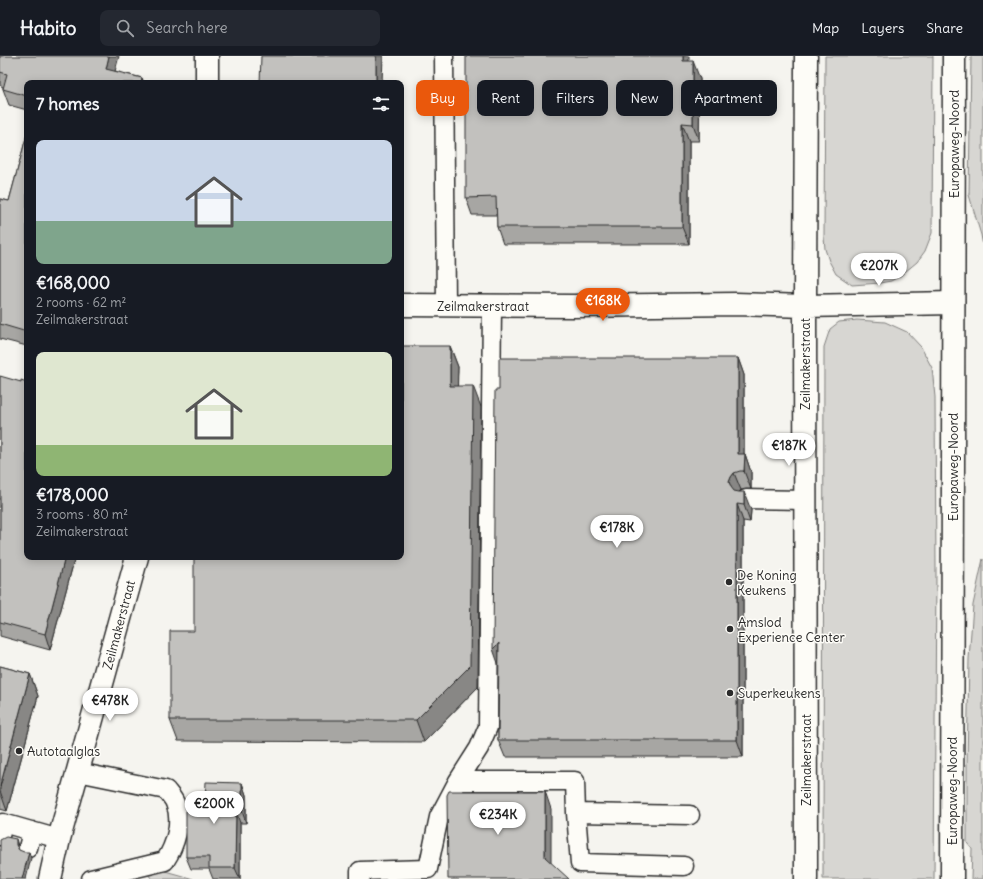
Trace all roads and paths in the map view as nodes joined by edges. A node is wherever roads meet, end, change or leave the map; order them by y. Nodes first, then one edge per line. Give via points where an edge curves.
1 (207, 56) edge
2 (444, 56) edge
3 (806, 56) edge
4 (954, 56) edge
5 (207, 80) edge
6 (953, 303) junction
7 (404, 305) edge
8 (446, 306) junction
9 (492, 306) junction
10 (805, 306) junction
11 (746, 499) edge
12 (806, 500) junction
13 (137, 560) edge
14 (78, 772) junction
15 (458, 781) junction
16 (576, 813) junction
17 (690, 815) dead end
18 (1, 827) edge
19 (32, 831) junction
20 (59, 839) junction
21 (28, 848) dead end
22 (684, 866) dead end
23 (50, 879) edge
24 (91, 879) edge
25 (360, 879) edge
26 (806, 879) edge
27 (952, 879) edge

1 - 5 street
2 - 8 lane
3 - 10 street, Zeilmakerstraat
4 - 6 street, Europaweg-Noord
6 - 10 street, Zeilmakerstraat
6 - 27 street, Europaweg-Noord
7 - 8 street, Zeilmakerstraat
8 - 9 street, Zeilmakerstraat
9 - 10 street, Zeilmakerstraat
9 - 15 lane via 488,727 479,748
10 - 12 street, Zeilmakerstraat
11 - 12 lane
12 - 26 street, Zeilmakerstraat
13 - 14 street, Zeilmakerstraat
14 - 20 street, Zeilmakerstraat
14 - 24 lane via 166,790 175,802 179,820 171,852 165,861
15 - 16 lane via 575,781
15 - 25 lane via 439,818 428,869 360,871
16 - 17 lane
16 - 22 lane via 580,863
18 - 19 lane
19 - 20 lane
19 - 21 lane
20 - 23 street, Zeilmakerstraat

